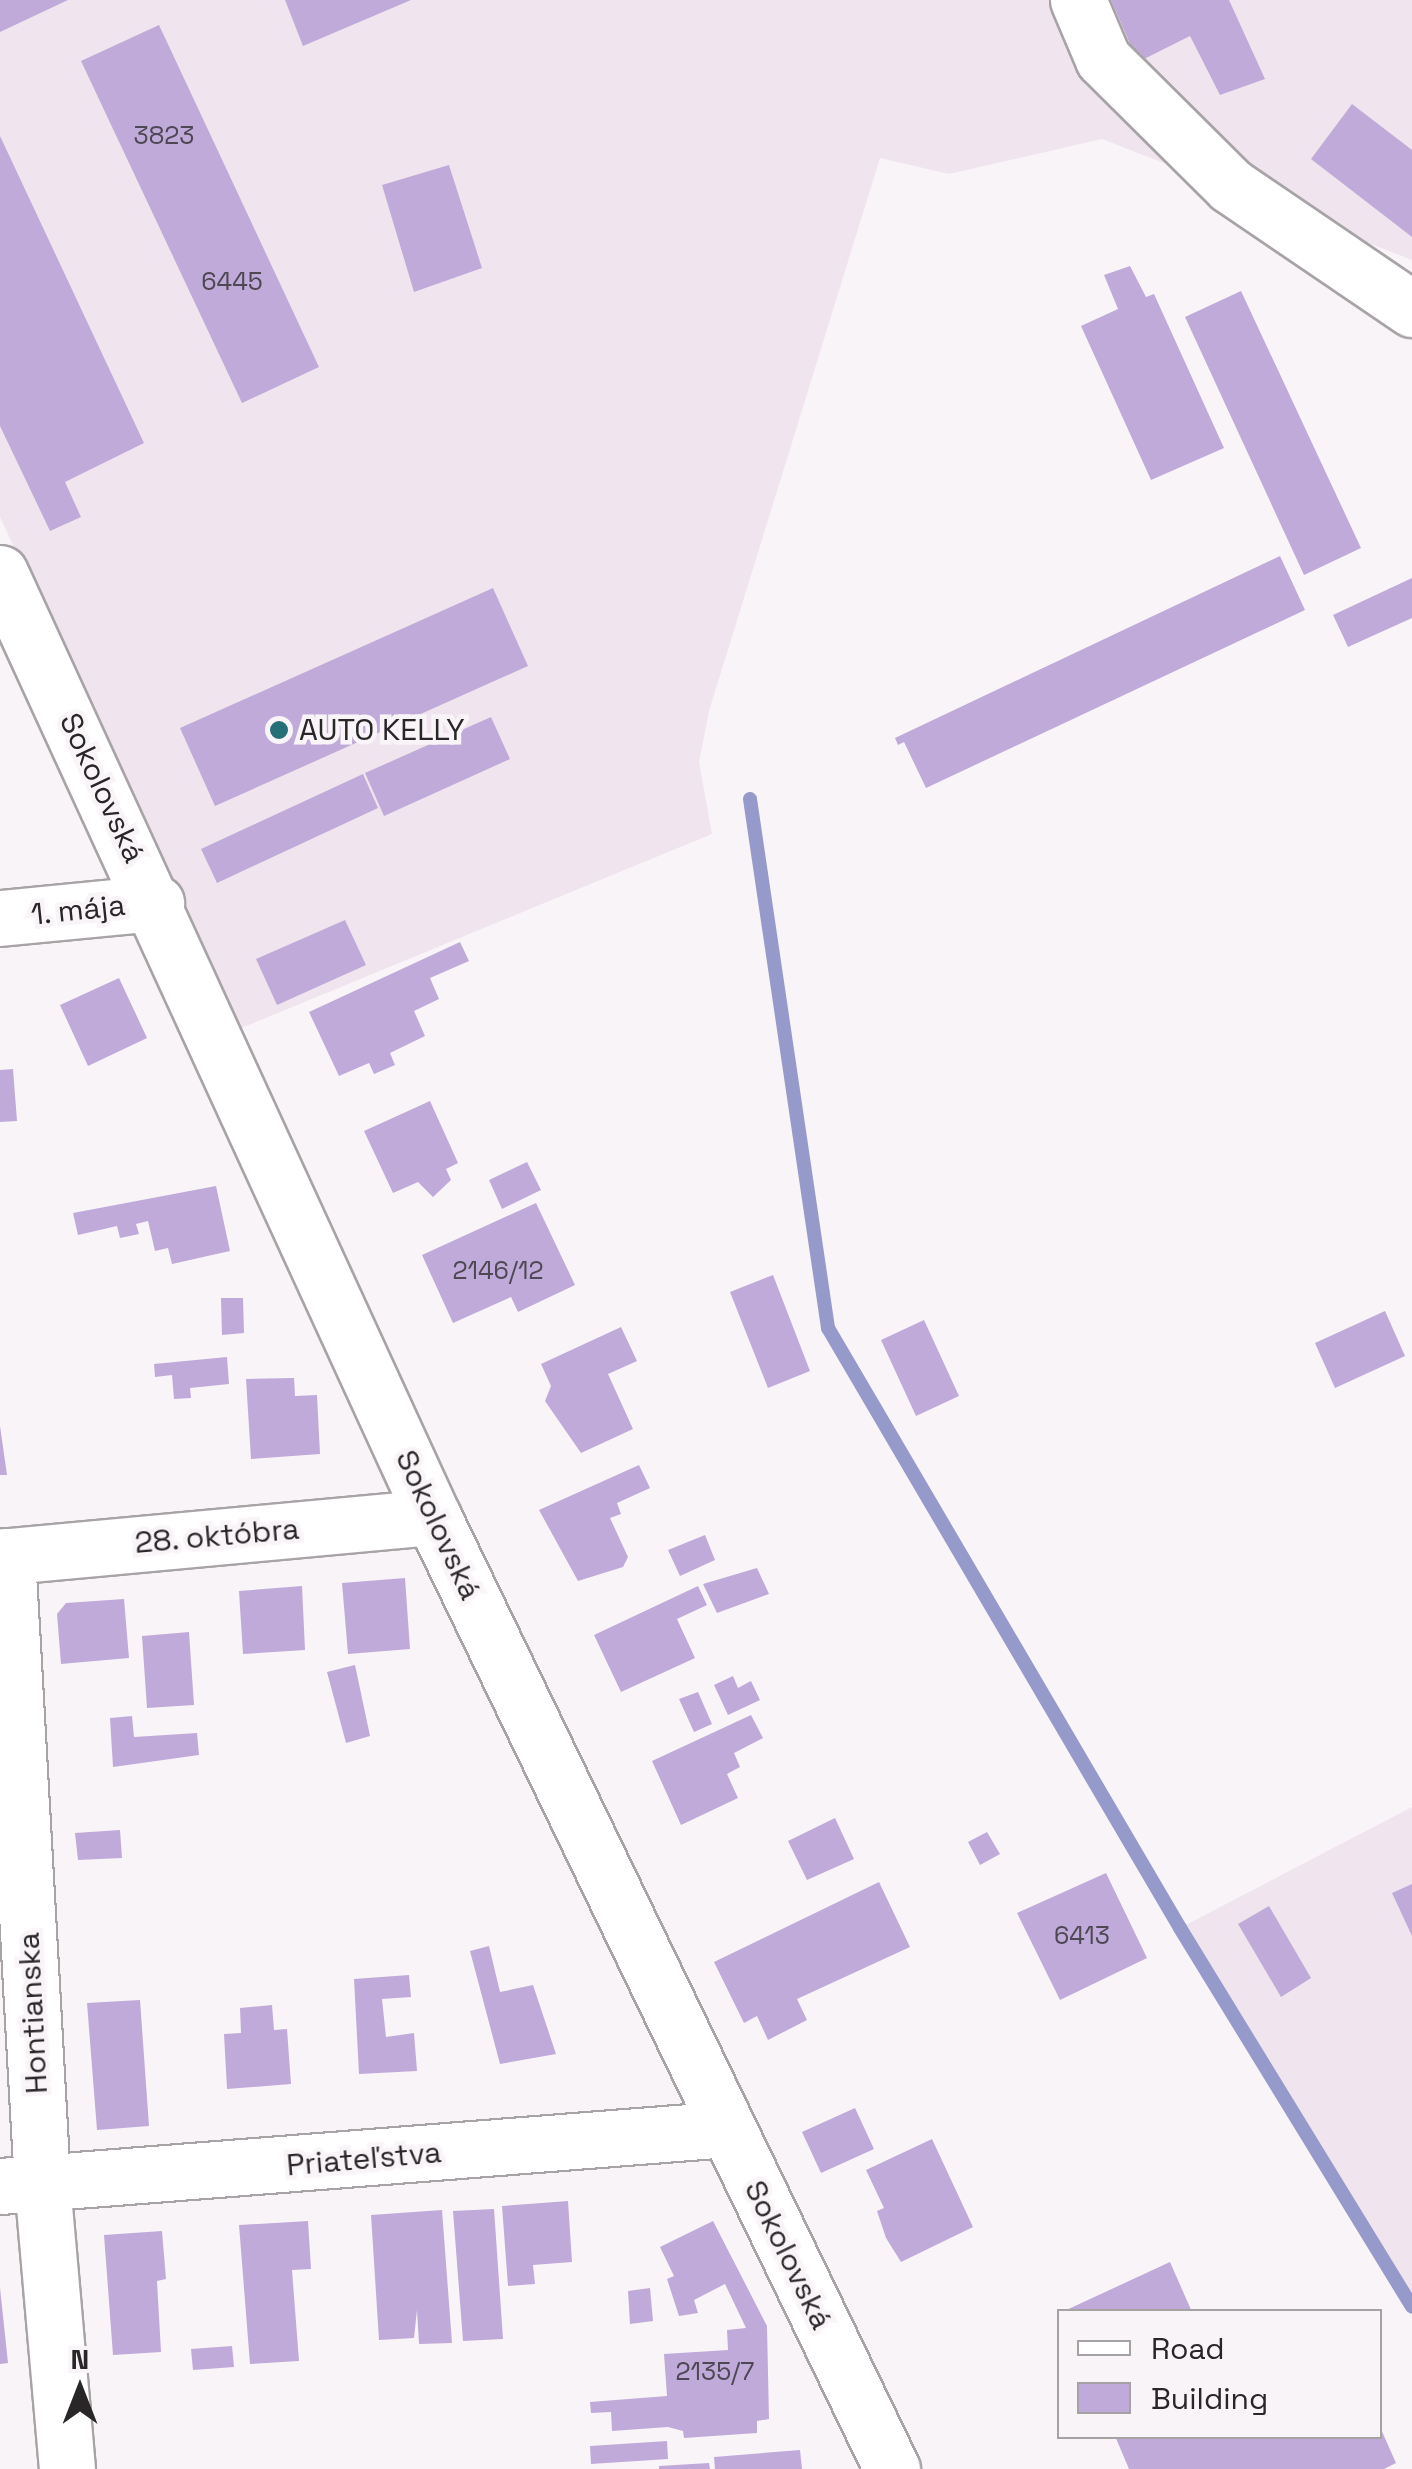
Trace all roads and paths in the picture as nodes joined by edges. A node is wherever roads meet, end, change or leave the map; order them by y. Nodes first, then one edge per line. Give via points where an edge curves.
1 (1078, 0) edge
2 (1412, 309) edge
3 (0, 573) edge
4 (156, 902) junction
5 (0, 918) edge
6 (433, 1517) junction
7 (3, 1556) edge
8 (727, 2128) junction
9 (21, 2185) edge
10 (67, 2469) edge
11 (892, 2469) edge

1 - 2 street via 1103,59 1231,186
3 - 4 street, Sokolovská
4 - 5 street, 1. mája
4 - 6 street, Sokolovská
6 - 7 street, 28. októbra
6 - 8 street, Sokolovská
7 - 9 street, Hontianska
8 - 9 street, Priateľstva
8 - 11 street, Sokolovská
9 - 10 street, Hontianska

